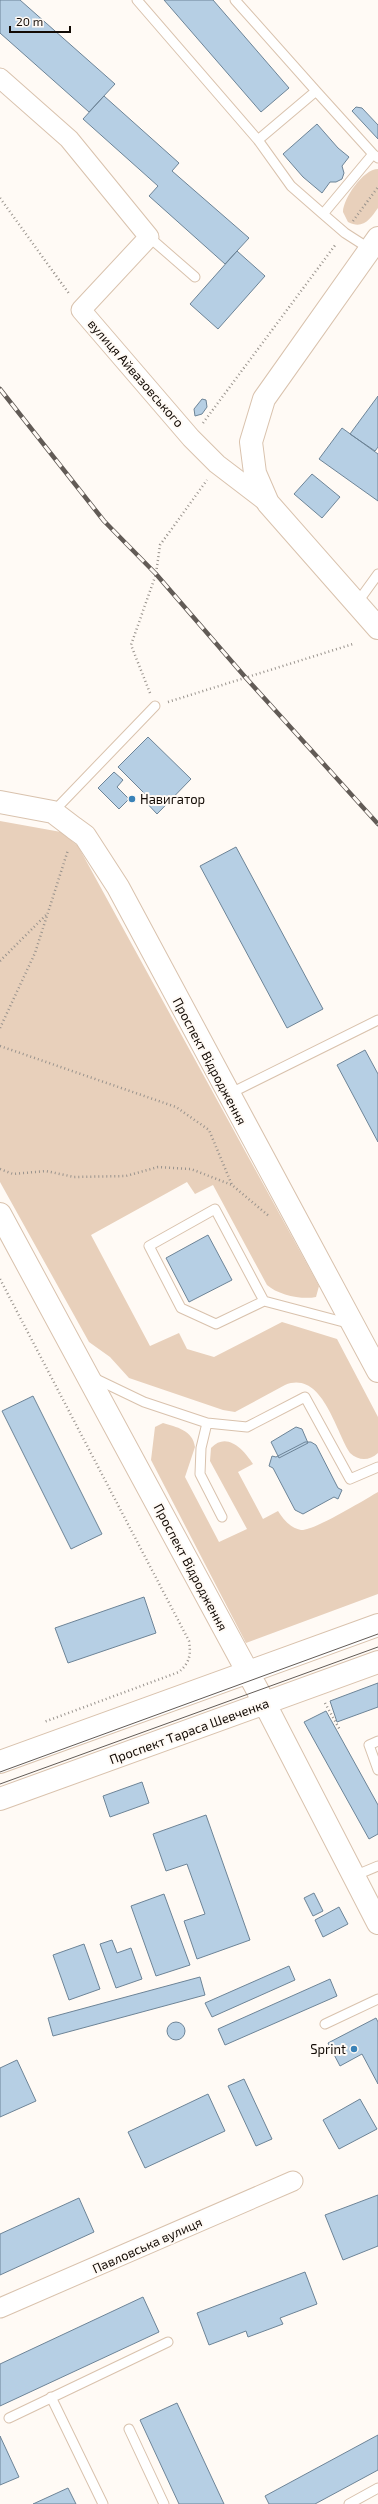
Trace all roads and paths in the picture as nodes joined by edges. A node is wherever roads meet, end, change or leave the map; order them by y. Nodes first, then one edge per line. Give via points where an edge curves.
1 (137, 0) edge
2 (236, 0) edge
3 (0, 78) edge
4 (316, 91) junction
5 (258, 140) junction
6 (375, 156) edge
7 (378, 187) edge
8 (0, 198) edge
9 (323, 214) junction
10 (344, 233) junction
11 (149, 237) junction
12 (374, 244) edge
13 (195, 277) dead end
14 (81, 310) junction
15 (191, 438) junction
16 (217, 464) junction
17 (268, 503) junction
18 (378, 574) edge
19 (356, 604) junction
20 (378, 628) edge
21 (353, 644) dead end
22 (155, 706) junction
23 (0, 802) edge
24 (53, 812) junction
25 (74, 828) junction
26 (50, 911) junction
27 (0, 961) edge
28 (378, 1020) edge
29 (0, 1028) edge
30 (0, 1046) edge
31 (228, 1094) junction
32 (0, 1169) edge
33 (232, 1185) junction
34 (0, 1215) edge
35 (273, 1219) dead end
36 (0, 1279) edge
37 (264, 1301) junction
38 (352, 1325) junction
39 (378, 1370) edge
40 (90, 1376) junction
41 (208, 1423) junction
42 (378, 1467) edge
43 (222, 1517) dead end
44 (378, 1625) edge
45 (378, 1662) edge
46 (247, 1672) junction
47 (322, 1698) dead end
48 (265, 1704) junction
49 (37, 1724) dead end
50 (340, 1730) dead end
51 (378, 1742) edge
52 (0, 1762) edge
53 (378, 1770) edge
54 (0, 1800) edge
55 (378, 1866) edge
56 (353, 1877) junction
57 (376, 1921) edge
58 (378, 1999) edge
59 (326, 2024) dead end
60 (293, 2181) dead end
61 (0, 2308) edge
62 (168, 2342) dead end
63 (51, 2397) junction
64 (9, 2418) dead end
65 (129, 2429) dead end
66 (378, 2488) edge
67 (103, 2504) edge
68 (164, 2504) edge
69 (349, 2504) edge

1 - 5 lane
2 - 4 lane
3 - 11 street via 69,140
4 - 5 lane
4 - 6 lane
5 - 9 lane via 291,186
6 - 9 lane
7 - 10 path
8 - 14 path
9 - 10 lane
10 - 12 lane
10 - 15 path
11 - 13 lane
11 - 14 street, вулиця Айвазовського
12 - 17 main road via 264,399 252,442 255,473
14 - 15 street, вулиця Айвазовського
15 - 16 street, вулиця Айвазовського
16 - 17 street, вулиця Айвазовського
16 - 22 path via 160,545 156,574 131,645
17 - 19 main road
18 - 19 lane
19 - 20 main road
21 - 22 path
22 - 24 lane
23 - 24 main road, Проспект Відродження
24 - 25 main road, Проспект Відродження
25 - 26 path
25 - 31 main road, Проспект Відродження via 85,836 118,887
26 - 27 path
26 - 29 path via 35,953
28 - 31 lane
30 - 33 path via 176,1107 209,1130
31 - 38 main road, Проспект Відродження
32 - 33 path via 13,1174 46,1171 74,1177 126,1176 158,1167 191,1169
33 - 35 path
34 - 40 main road, Проспект Відродження
36 - 49 path via 189,1641 191,1654 188,1664 179,1672
37 - 37 lane via 216,1324 181,1308 149,1246 215,1209
37 - 38 lane
38 - 39 main road, Проспект Відродження
40 - 41 lane via 144,1402
40 - 46 main road, Проспект Відродження
41 - 42 lane via 248,1427 305,1397 350,1479
41 - 43 lane via 201,1448 200,1474
44 - 46 main road
45 - 48 main road, Проспект Тараса Шевченка
46 - 48 main road, Проспект Відродження
46 - 52 main road
47 - 50 path
48 - 54 main road, Проспект Тараса Шевченка
48 - 56 main road, Проспект Відродження
51 - 53 lane via 369,1745
55 - 56 lane
56 - 57 main road, Проспект Відродження
58 - 59 lane
60 - 61 street, Павловська вулиця
62 - 63 lane
63 - 64 lane
63 - 67 lane
65 - 68 lane
66 - 69 lane

